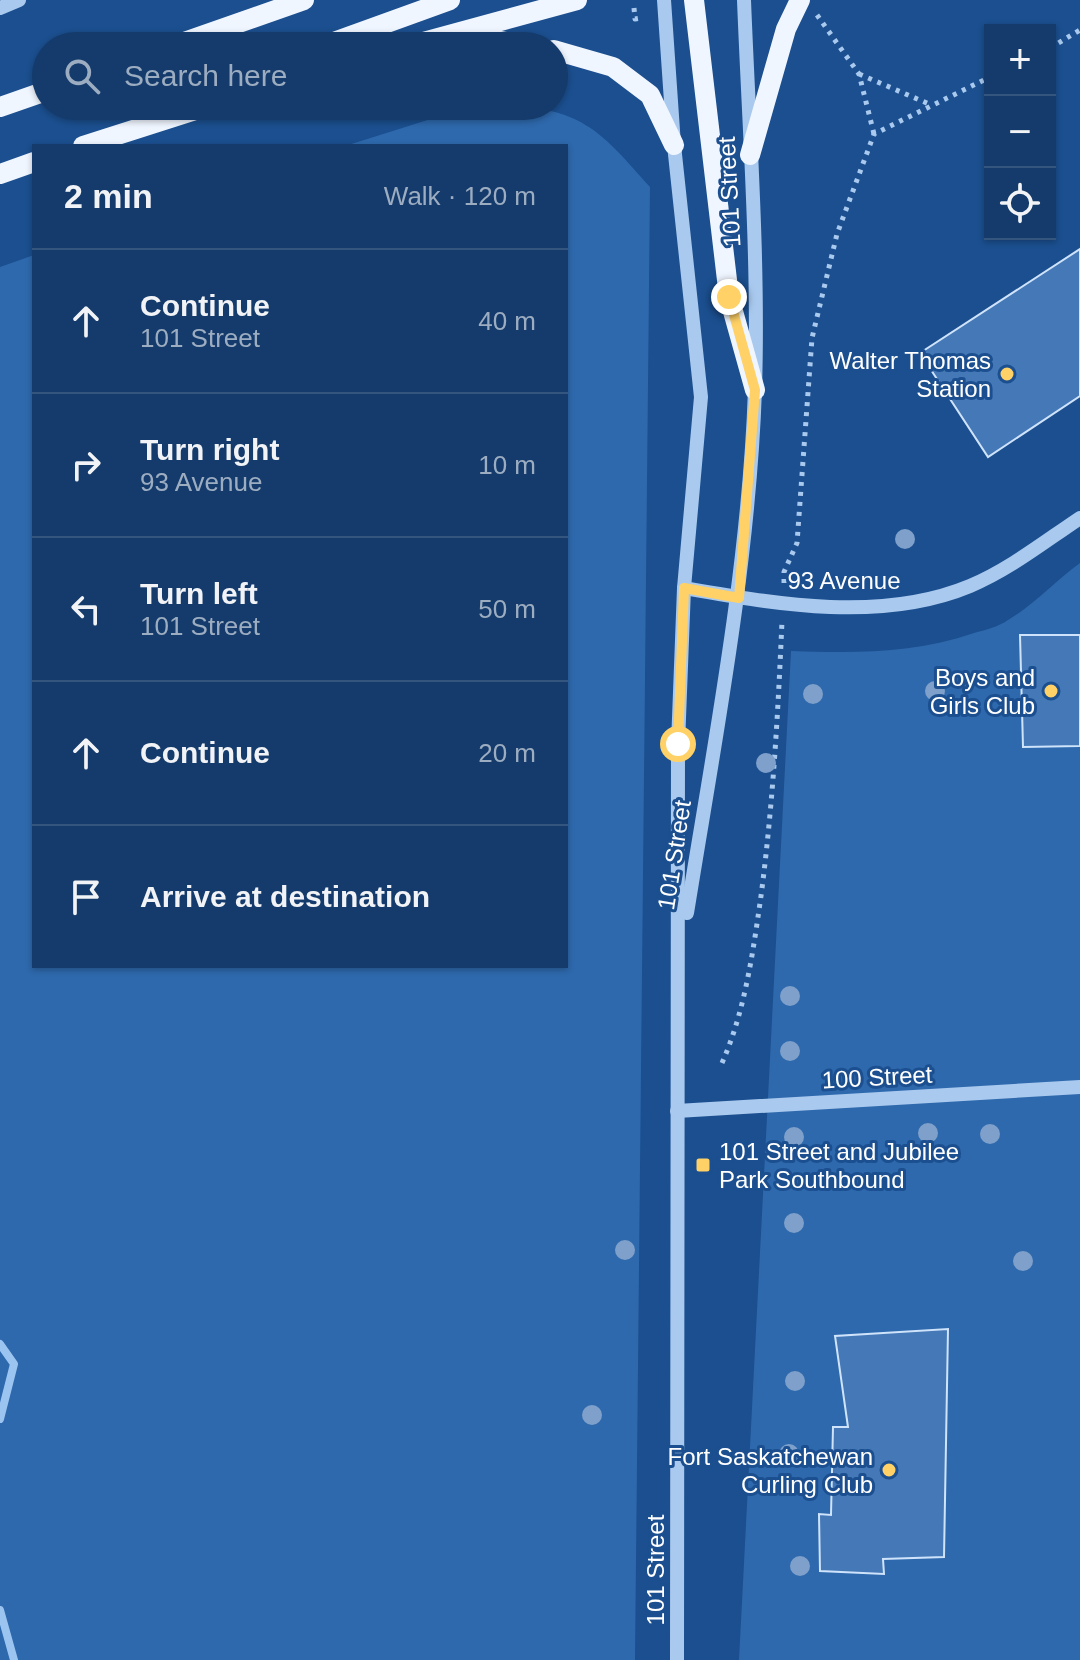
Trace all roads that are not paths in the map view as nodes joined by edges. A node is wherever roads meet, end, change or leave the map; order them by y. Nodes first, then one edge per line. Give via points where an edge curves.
1 (19, 0) edge
2 (304, 0) edge
3 (450, 0) edge
4 (577, 0) edge
5 (664, 0) edge
6 (694, 0) edge
7 (744, 0) edge
8 (806, 6) edge
9 (0, 8) edge
10 (213, 32) edge
11 (362, 32) edge
12 (456, 32) edge
13 (568, 54) edge
14 (32, 96) edge
15 (0, 107) edge
16 (156, 120) edge
17 (161, 120) edge
18 (148, 124) junction
19 (89, 144) edge
20 (674, 145) junction
21 (750, 155) junction
22 (32, 163) edge
23 (0, 174) edge
24 (755, 390) junction
25 (1080, 518) edge
26 (684, 588) junction
27 (739, 598) junction
28 (680, 953) junction
29 (1080, 1087) edge
30 (677, 1111) junction
31 (677, 1660) edge

1 - 9 street
2 - 10 main road
3 - 11 main road
4 - 12 main road
5 - 20 street, 101 Street
6 - 24 main road via 729,297
7 - 21 street, 101 Street
8 - 21 main road via 786,29
13 - 20 main road via 613,67 650,95
14 - 15 main road
16 - 18 main road
17 - 18 main road
18 - 19 main road
20 - 26 street, 101 Street via 701,397
21 - 24 street, 101 Street
22 - 23 main road
24 - 27 street, 101 Street
25 - 27 street, 93 Avenue via 1004,570 931,598 842,607
26 - 27 street, 93 Avenue
26 - 28 street, 101 Street via 678,744
27 - 28 street, 101 Street
28 - 30 street, 101 Street
29 - 30 street, 100 Street
30 - 31 street, 101 Street

